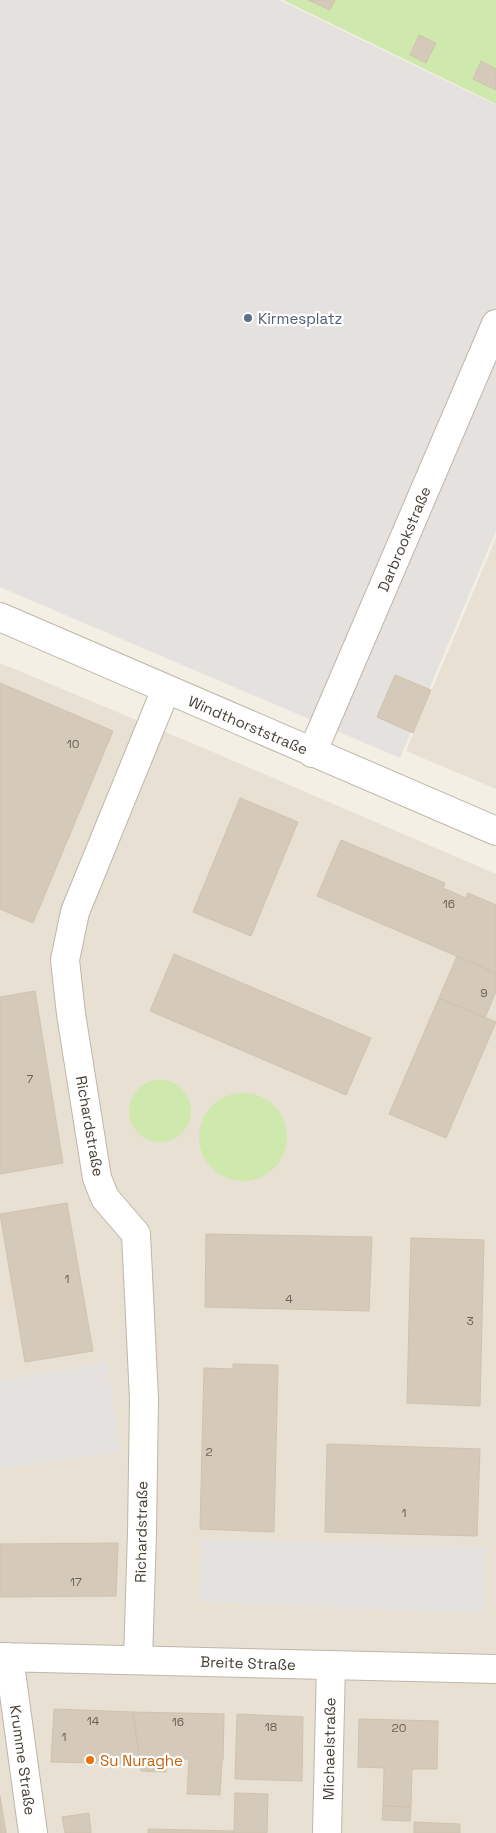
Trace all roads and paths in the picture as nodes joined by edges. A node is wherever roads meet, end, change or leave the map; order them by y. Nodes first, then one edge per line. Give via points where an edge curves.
1 (496, 324) edge
2 (0, 617) edge
3 (166, 689) junction
4 (312, 752) junction
5 (496, 831) edge
6 (4, 1657) edge
7 (138, 1660) junction
8 (331, 1665) junction
9 (496, 1670) edge
10 (32, 1833) edge
11 (326, 1833) edge

1 - 4 street, Darbrookstraße
2 - 3 street, Windthorststraße
3 - 4 street, Windthorststraße
3 - 7 street, Richardstraße via 75,912 65,960 98,1178 105,1198 136,1234 144,1399
4 - 5 street, Windthorststraße
6 - 7 street, Breite Straße
6 - 10 street, Krumme Straße
7 - 8 street, Breite Straße
8 - 9 street, Breite Straße
8 - 11 street, Michaelstraße

